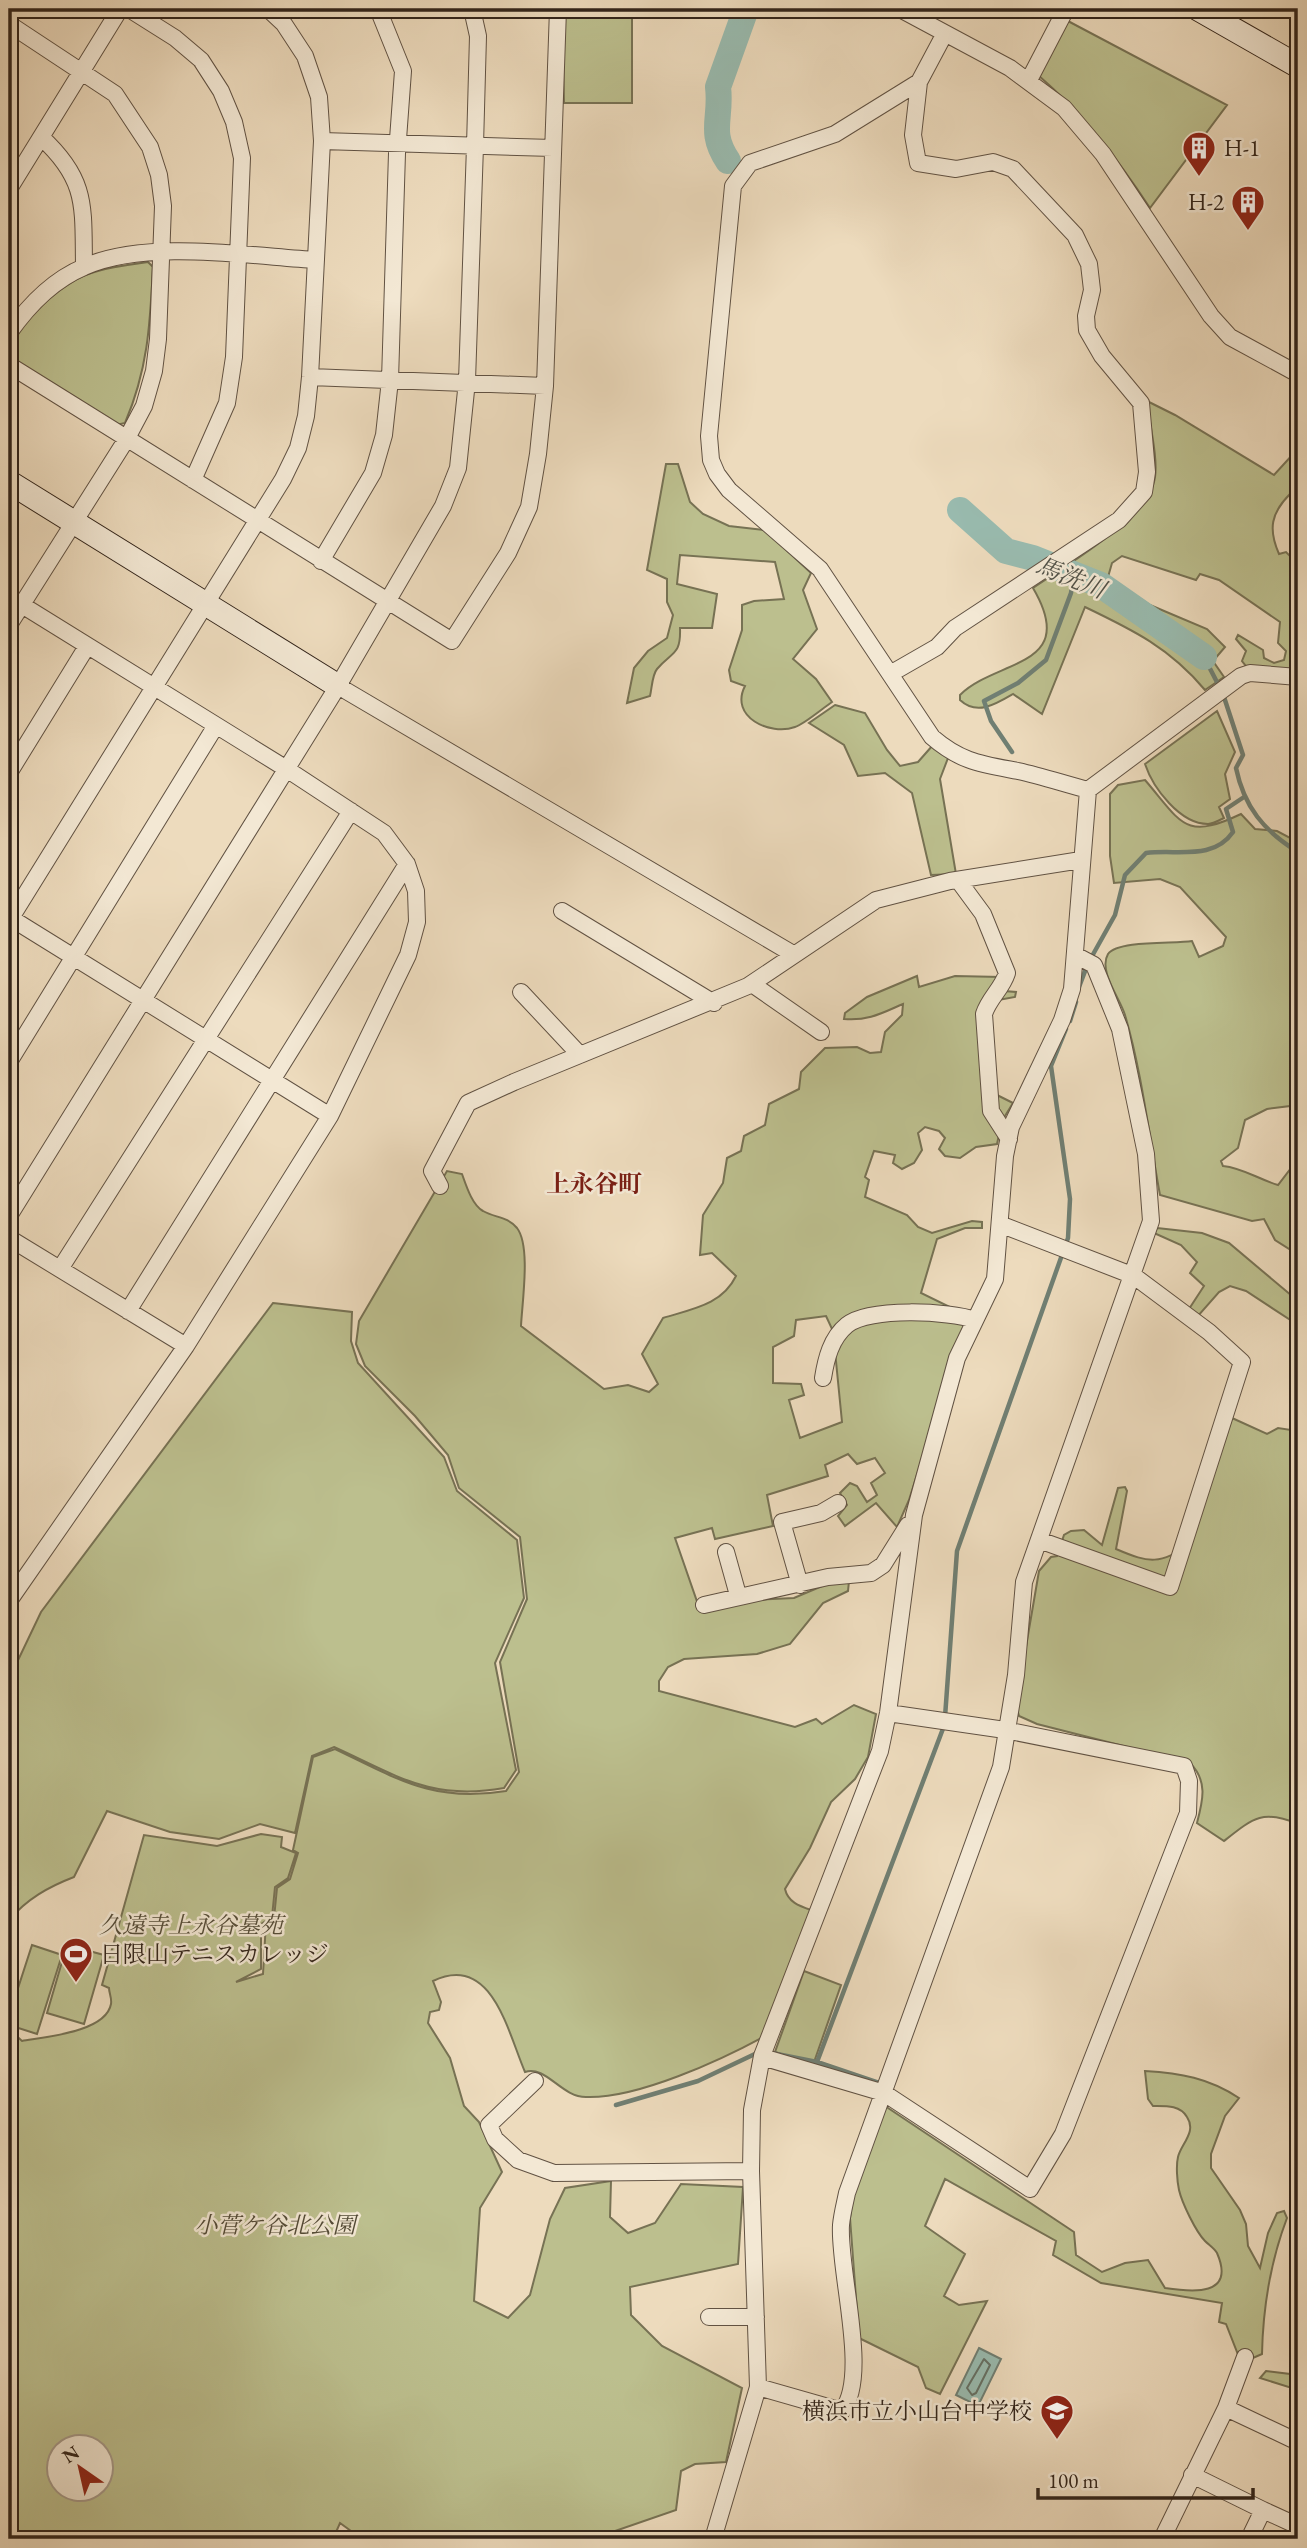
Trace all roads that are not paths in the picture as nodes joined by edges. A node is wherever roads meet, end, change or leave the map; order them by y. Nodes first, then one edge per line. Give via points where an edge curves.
1 (120, 9) edge
2 (130, 9) edge
3 (268, 9) edge
4 (378, 9) edge
5 (472, 9) edge
6 (558, 9) edge
7 (900, 9) edge
8 (1066, 9) edge
9 (1198, 9) edge
10 (927, 16) edge
11 (13, 27) edge
12 (944, 35) junction
13 (9, 44) edge
14 (1298, 66) edge
15 (79, 70) junction
16 (1029, 80) junction
17 (919, 82) junction
18 (40, 137) junction
19 (322, 141) junction
20 (397, 144) junction
21 (475, 146) junction
22 (553, 148) junction
23 (9, 189) edge
24 (160, 252) junction
25 (239, 255) junction
26 (316, 260) junction
27 (84, 267) junction
28 (9, 333) edge
29 (9, 365) edge
30 (1298, 374) edge
31 (310, 377) junction
32 (390, 380) junction
33 (467, 381) junction
34 (545, 386) junction
35 (126, 440) junction
36 (193, 480) junction
37 (9, 482) edge
38 (255, 520) junction
39 (72, 522) junction
40 (321, 561) junction
41 (15, 601) edge
42 (387, 601) junction
43 (206, 606) junction
44 (9, 625) edge
45 (86, 648) junction
46 (890, 674) junction
47 (1298, 677) edge
48 (338, 686) junction
49 (152, 688) junction
50 (215, 727) junction
51 (285, 768) junction
52 (9, 773) edge
53 (1088, 790) junction
54 (351, 811) junction
55 (1081, 860) junction
56 (407, 864) junction
57 (958, 880) junction
58 (562, 911) dead end
59 (9, 919) edge
60 (793, 954) junction
61 (74, 958) junction
62 (1084, 959) junction
63 (752, 984) junction
64 (521, 992) dead end
65 (141, 1000) junction
66 (713, 1003) junction
67 (821, 1032) dead end
68 (207, 1041) junction
69 (580, 1055) junction
70 (9, 1062) edge
71 (272, 1080) junction
72 (330, 1116) junction
73 (1009, 1139) junction
74 (440, 1186) dead end
75 (9, 1216) edge
76 (1002, 1225) junction
77 (9, 1238) edge
78 (60, 1269) junction
79 (1134, 1276) junction
80 (128, 1311) junction
81 (975, 1320) junction
82 (186, 1346) junction
83 (823, 1378) dead end
84 (838, 1503) dead end
85 (914, 1515) junction
86 (1038, 1540) junction
87 (726, 1552) dead end
88 (800, 1585) junction
89 (738, 1595) junction
90 (9, 1601) edge
91 (704, 1605) dead end
92 (888, 1713) junction
93 (1005, 1730) junction
94 (763, 2053) junction
95 (535, 2081) dead end
96 (884, 2093) junction
97 (751, 2171) junction
98 (709, 2317) dead end
99 (756, 2317) junction
100 (1245, 2357) dead end
101 (758, 2386) junction
102 (1226, 2407) junction
103 (1298, 2442) edge
104 (1192, 2475) junction
105 (1263, 2510) junction
106 (1298, 2526) edge
107 (713, 2539) edge
108 (1162, 2539) edge
109 (1249, 2539) edge

1 - 15 street
2 - 25 street via 201,61 221,91 242,158
3 - 19 street via 305,56 319,97
4 - 20 street via 403,71
5 - 21 street via 478,36
6 - 22 street
7 - 10 street
8 - 16 street
9 - 14 street
10 - 12 street
11 - 13 street
11 - 15 street
12 - 16 street
12 - 17 street
15 - 18 street
15 - 24 street via 115,94 150,146 163,206
16 - 30 street via 1064,108 1102,153 1211,316 1230,337
17 - 46 street via 835,134 750,163 740,174 733,186 709,436 717,474 820,569
17 - 46 street via 913,135 918,163 956,169 993,162 1013,169 1075,235 1089,264 1092,290 1087,330 1141,403 1147,472 1144,492 1119,520 955,628 937,647
18 - 23 street
18 - 27 street via 60,155 78,182
19 - 20 street
19 - 26 street
20 - 21 street
20 - 32 street
21 - 22 street
21 - 33 street
22 - 34 street
24 - 25 street
24 - 27 street
24 - 35 street via 154,371 144,406
25 - 26 street
25 - 36 street via 227,403
26 - 31 street
27 - 28 street via 49,288
29 - 35 street
31 - 32 street
31 - 38 street via 298,448
32 - 33 street
32 - 40 street via 384,435 373,473
33 - 34 street
33 - 42 street via 458,468 443,506
34 - 42 street via 529,507 508,553 452,641
35 - 36 street
35 - 39 street
36 - 38 street
37 - 39 street
38 - 40 street
38 - 43 street
39 - 41 street
39 - 43 street
40 - 42 street
41 - 44 street
41 - 45 street
42 - 48 street
43 - 48 street
43 - 49 street
45 - 49 street
45 - 52 street
46 - 53 street via 932,737 951,753 984,766
47 - 53 street via 1250,673
48 - 51 street
48 - 60 street
49 - 50 street
49 - 59 street
50 - 51 street
50 - 61 street
51 - 54 street
51 - 65 street
53 - 55 street
54 - 56 street via 384,833
54 - 68 street
55 - 57 street
55 - 62 street
56 - 71 street
56 - 72 street via 416,891 417,922 408,955
57 - 60 street via 876,900
57 - 73 street via 983,914 1007,973 984,1014 991,1111
58 - 66 street
59 - 61 street
60 - 63 street
61 - 65 street
61 - 70 street
62 - 73 street
62 - 79 street via 1120,1029 1146,1154 1151,1221
63 - 66 street
63 - 67 street
64 - 69 street
65 - 68 street
65 - 75 street
66 - 69 street
68 - 71 street
68 - 78 street
69 - 74 street via 468,1103 432,1171
71 - 72 street
71 - 80 street
72 - 82 street
73 - 76 street
76 - 79 street
76 - 81 street via 995,1279
77 - 78 street
78 - 80 street
79 - 86 street
79 - 86 street via 1242,1362 1170,1587
80 - 82 street
81 - 83 street via 913,1313 848,1323 835,1338
81 - 85 street via 957,1359
82 - 90 street
84 - 88 street via 821,1513 782,1522
85 - 88 street via 883,1564 871,1573
85 - 92 street
86 - 93 street via 1024,1582 1016,1675
87 - 89 street
88 - 89 street
89 - 91 street
92 - 93 street
92 - 94 street via 880,1751
93 - 96 street via 1002,1767
93 - 96 street via 1184,1766 1189,1781 1188,1813 1063,2134 1030,2189
94 - 96 street
94 - 97 street via 752,2110
95 - 97 street via 489,2125 495,2139 536,2169 570,2174
96 - 101 street via 858,2159 841,2226 852,2342 850,2401 842,2411
97 - 99 street
98 - 99 street
99 - 101 street
100 - 102 street
101 - 107 street
102 - 103 street
102 - 104 street
104 - 105 street
104 - 108 street
105 - 106 street
105 - 109 street

